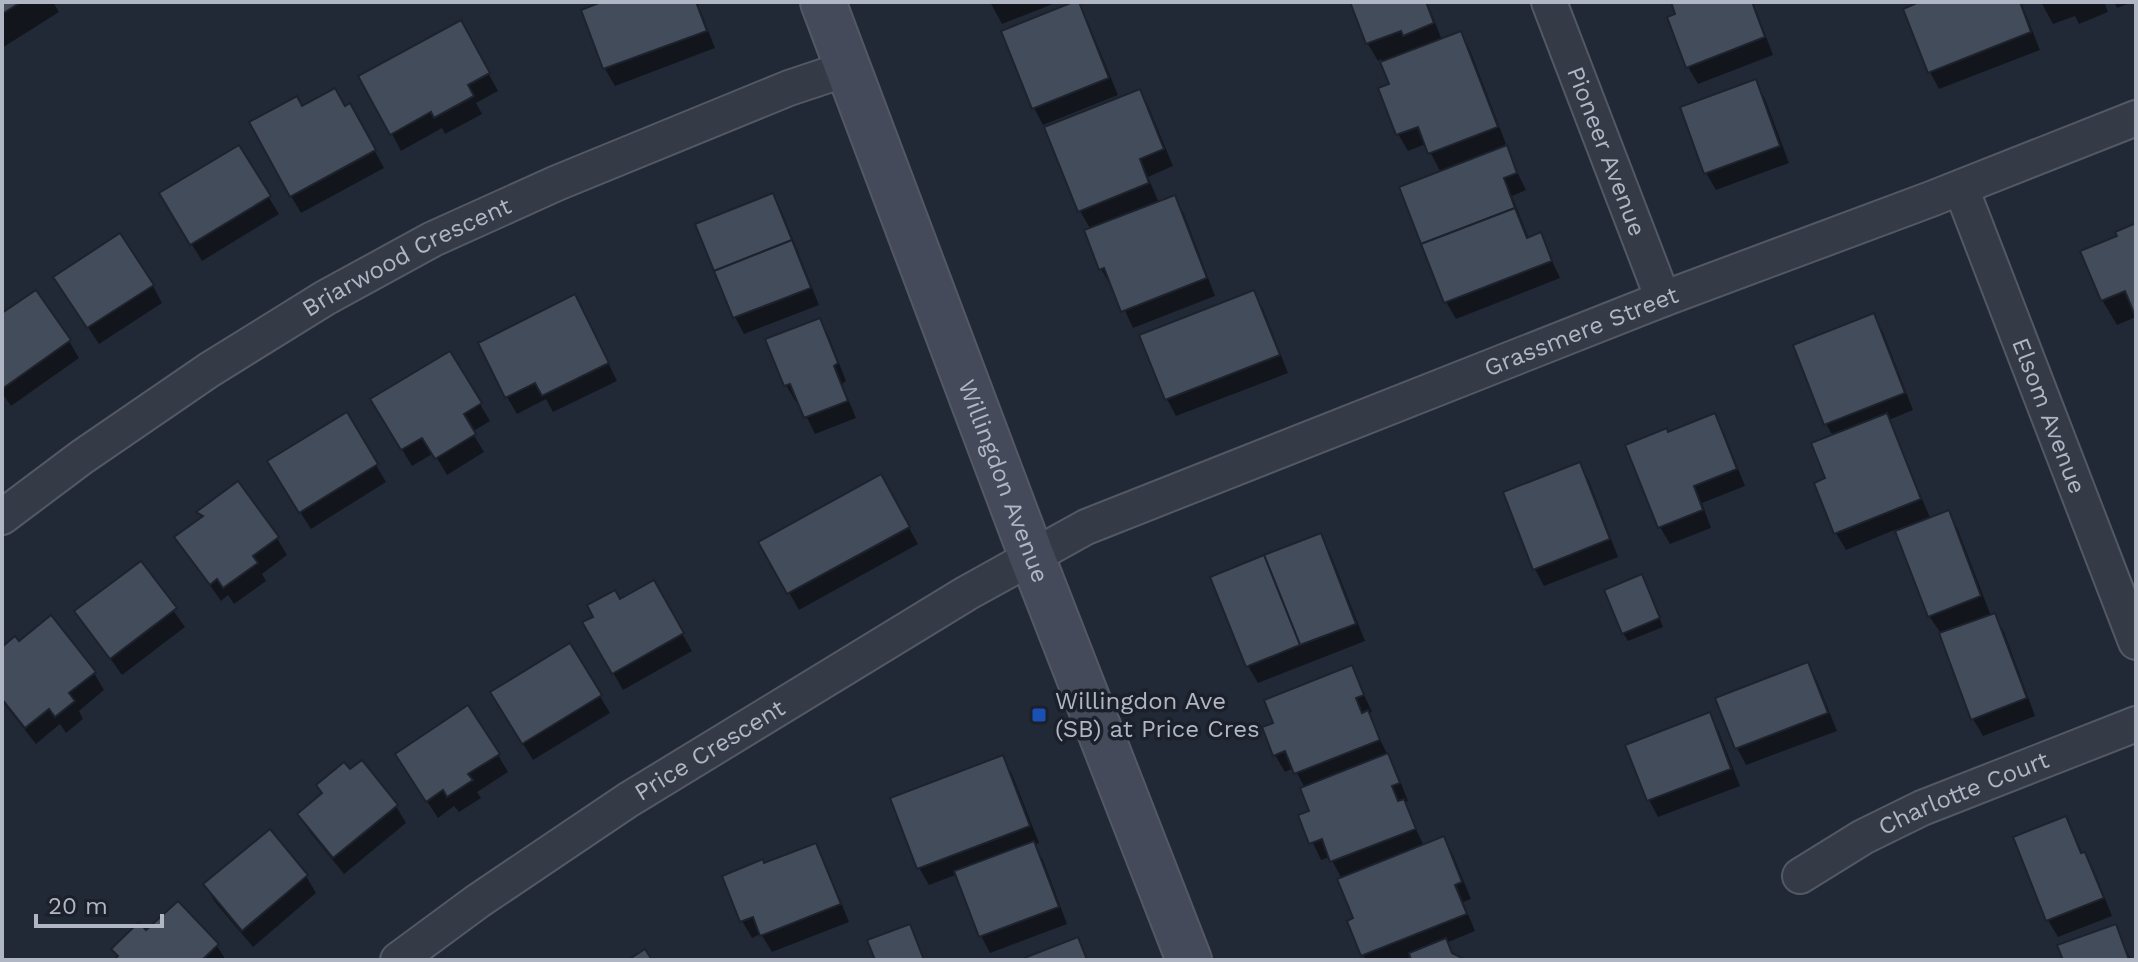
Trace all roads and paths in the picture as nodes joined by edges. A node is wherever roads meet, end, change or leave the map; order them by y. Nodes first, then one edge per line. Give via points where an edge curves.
1 (823, 2) edge
2 (1549, 2) edge
3 (849, 68) junction
4 (2136, 118) edge
5 (1961, 188) junction
6 (1663, 299) junction
7 (2, 517) edge
8 (1032, 557) junction
9 (2136, 642) edge
10 (2136, 724) edge
11 (1800, 876) dead end
12 (398, 960) edge
13 (1189, 960) edge

1 - 3 main road, Willingdon Avenue
2 - 6 street, Pioneer Avenue
3 - 7 street, Briarwood Crescent via 557,183 433,239 209,370
3 - 8 main road, Willingdon Avenue
4 - 5 street, Grassmere Street
5 - 6 street, Grassmere Street
5 - 9 street, Elsom Avenue
6 - 8 street, Grassmere Street via 1103,519
8 - 12 street, Price Crescent via 628,800
8 - 13 main road, Willingdon Avenue
10 - 11 street, Charlotte Court via 1922,808

